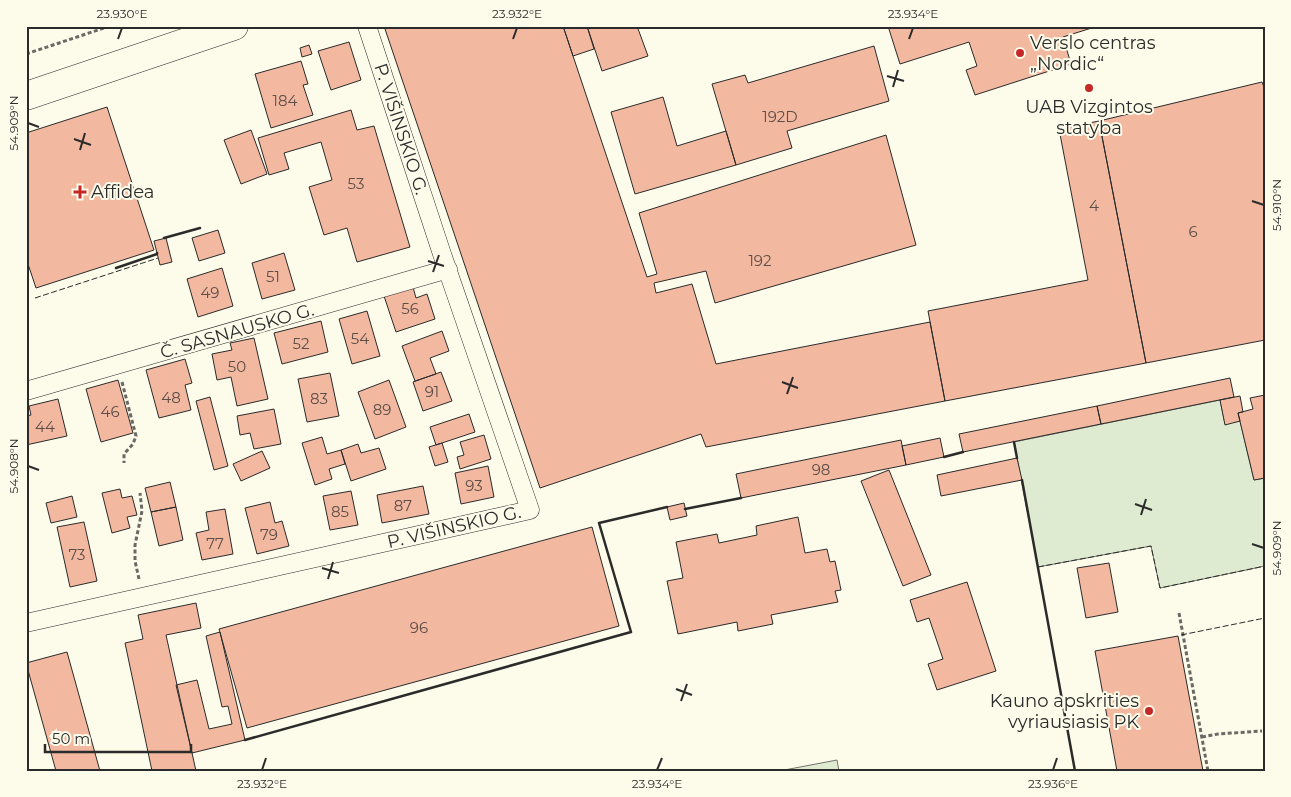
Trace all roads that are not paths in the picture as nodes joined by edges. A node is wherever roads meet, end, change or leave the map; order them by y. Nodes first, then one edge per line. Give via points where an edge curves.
1 (234, 26) edge
2 (367, 26) edge
3 (26, 96) edge
4 (448, 269) junction
5 (26, 391) edge
6 (26, 623) edge

1 - 3 main road
2 - 4 street, P. VIŠINSKIO G.
4 - 5 street, Č. SASNAUSKO G.
4 - 6 street, P. VIŠINSKIO G. via 530,510

